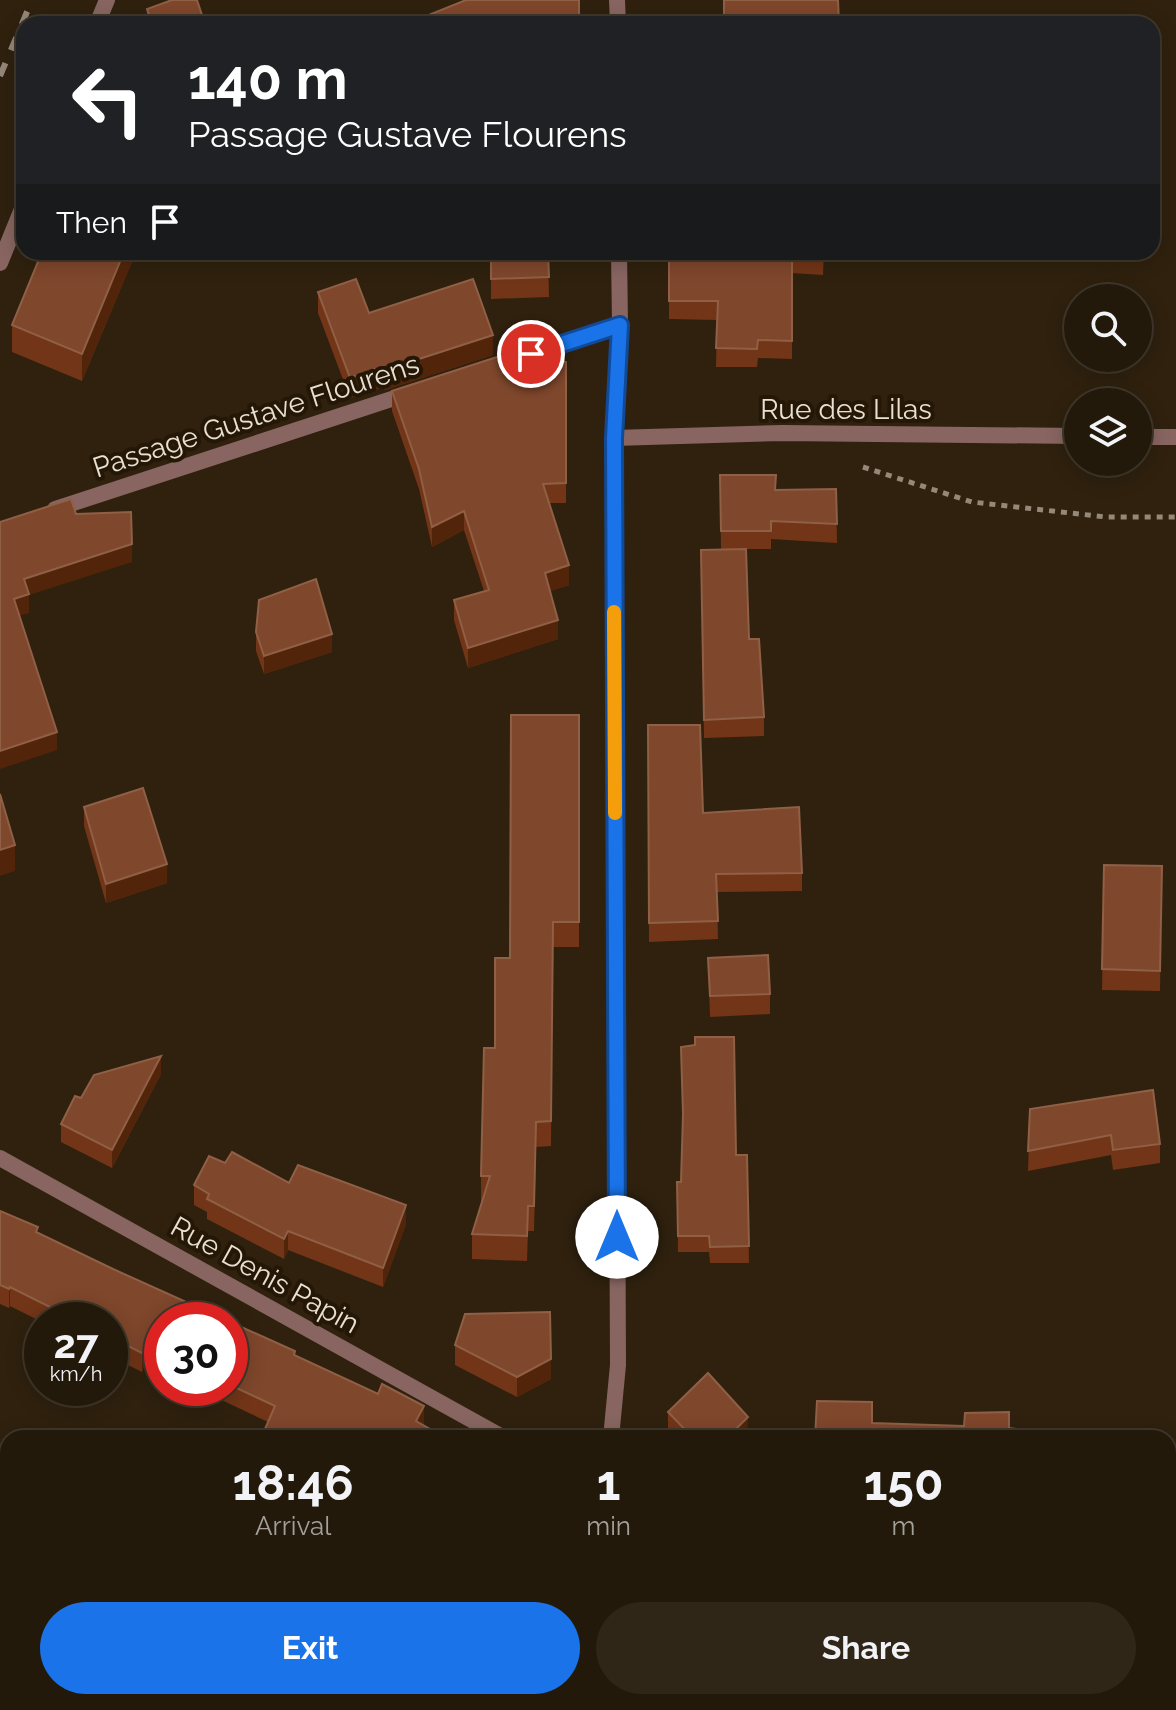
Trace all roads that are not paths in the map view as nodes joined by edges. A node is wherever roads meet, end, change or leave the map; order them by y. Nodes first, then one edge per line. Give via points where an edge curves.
1 (16, 224) edge
2 (619, 260) edge
3 (0, 263) edge
4 (620, 325) junction
5 (469, 374) edge
6 (423, 389) edge
7 (1064, 436) edge
8 (1152, 437) edge
9 (1176, 437) edge
10 (614, 438) junction
11 (45, 512) edge
12 (0, 1158) edge
13 (490, 1430) edge
14 (612, 1430) edge

1 - 3 street
2 - 4 street
4 - 5 street
4 - 10 street
6 - 11 street, Passage Gustave Flourens
7 - 10 street, Rue des Lilas via 782,433
8 - 9 street
10 - 14 street via 618,1365
12 - 13 street, Rue Denis Papin

